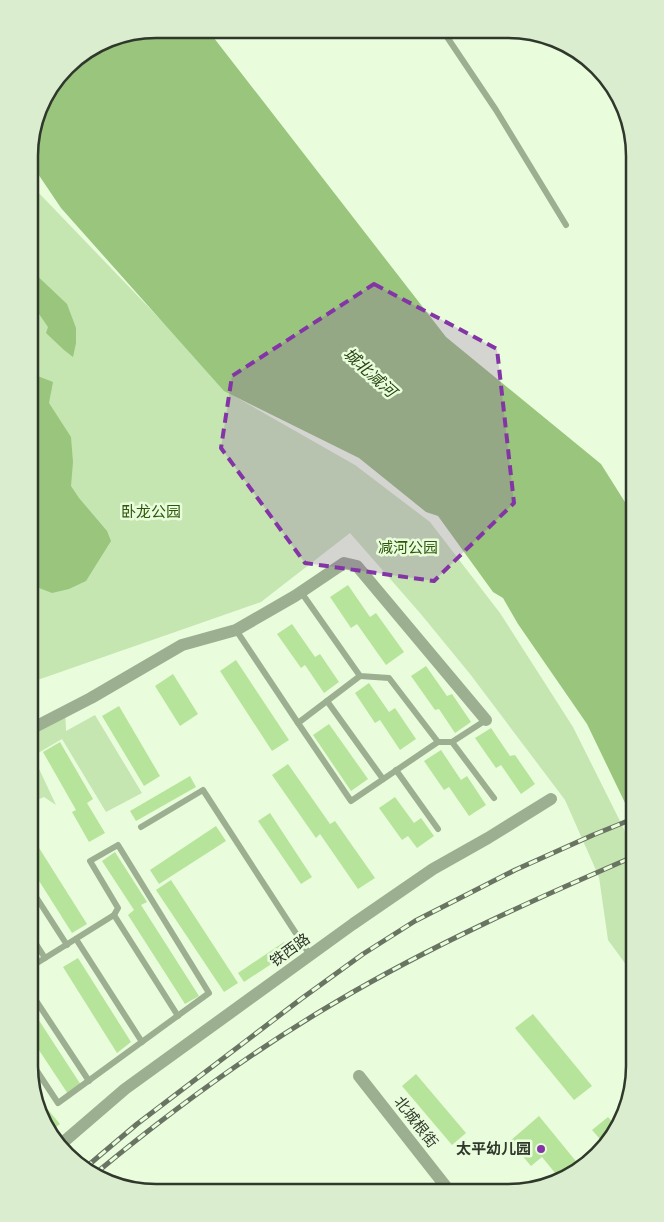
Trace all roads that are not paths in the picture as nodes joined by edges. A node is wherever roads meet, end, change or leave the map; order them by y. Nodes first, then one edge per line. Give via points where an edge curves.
1 (447, 38) edge
2 (566, 225) dead end
3 (301, 592) junction
4 (236, 630) junction
5 (360, 676) junction
6 (327, 701) junction
7 (486, 720) joint
8 (298, 723) junction
9 (38, 725) edge
10 (438, 742) junction
11 (452, 742) junction
12 (396, 770) junction
13 (383, 779) junction
14 (494, 798) dead end
15 (551, 799) dead end
16 (141, 827) dead end
17 (438, 829) dead end
18 (38, 900) edge
19 (114, 915) junction
20 (76, 939) junction
21 (67, 945) junction
22 (38, 946) edge
23 (310, 955) junction
24 (46, 958) junction
25 (38, 963) edge
26 (38, 1004) edge
27 (178, 1016) junction
28 (142, 1042) junction
29 (38, 1073) edge
30 (359, 1076) dead end
31 (89, 1080) junction
32 (65, 1141) edge
33 (444, 1184) edge

1 - 2 lane
3 - 4 street
3 - 5 lane
3 - 7 street via 344,563 357,566
4 - 8 lane
4 - 9 street via 182,645
5 - 6 lane
5 - 10 lane via 389,678
6 - 8 lane
6 - 13 lane
7 - 11 lane
8 - 13 lane via 351,801
10 - 11 lane
10 - 12 lane
11 - 14 lane
12 - 13 lane
12 - 17 lane
15 - 23 street, 铁西路 via 433,869
16 - 23 lane via 203,790
18 - 21 lane
19 - 20 lane
19 - 27 lane
19 - 27 lane via 118,908 90,861 118,845 209,993
20 - 21 lane
20 - 28 lane
21 - 24 lane
22 - 24 lane
23 - 32 street, 铁西路 via 125,1089
24 - 25 lane
26 - 31 lane
27 - 28 lane
28 - 31 lane
29 - 31 lane via 58,1103
30 - 33 street, 北城根街

